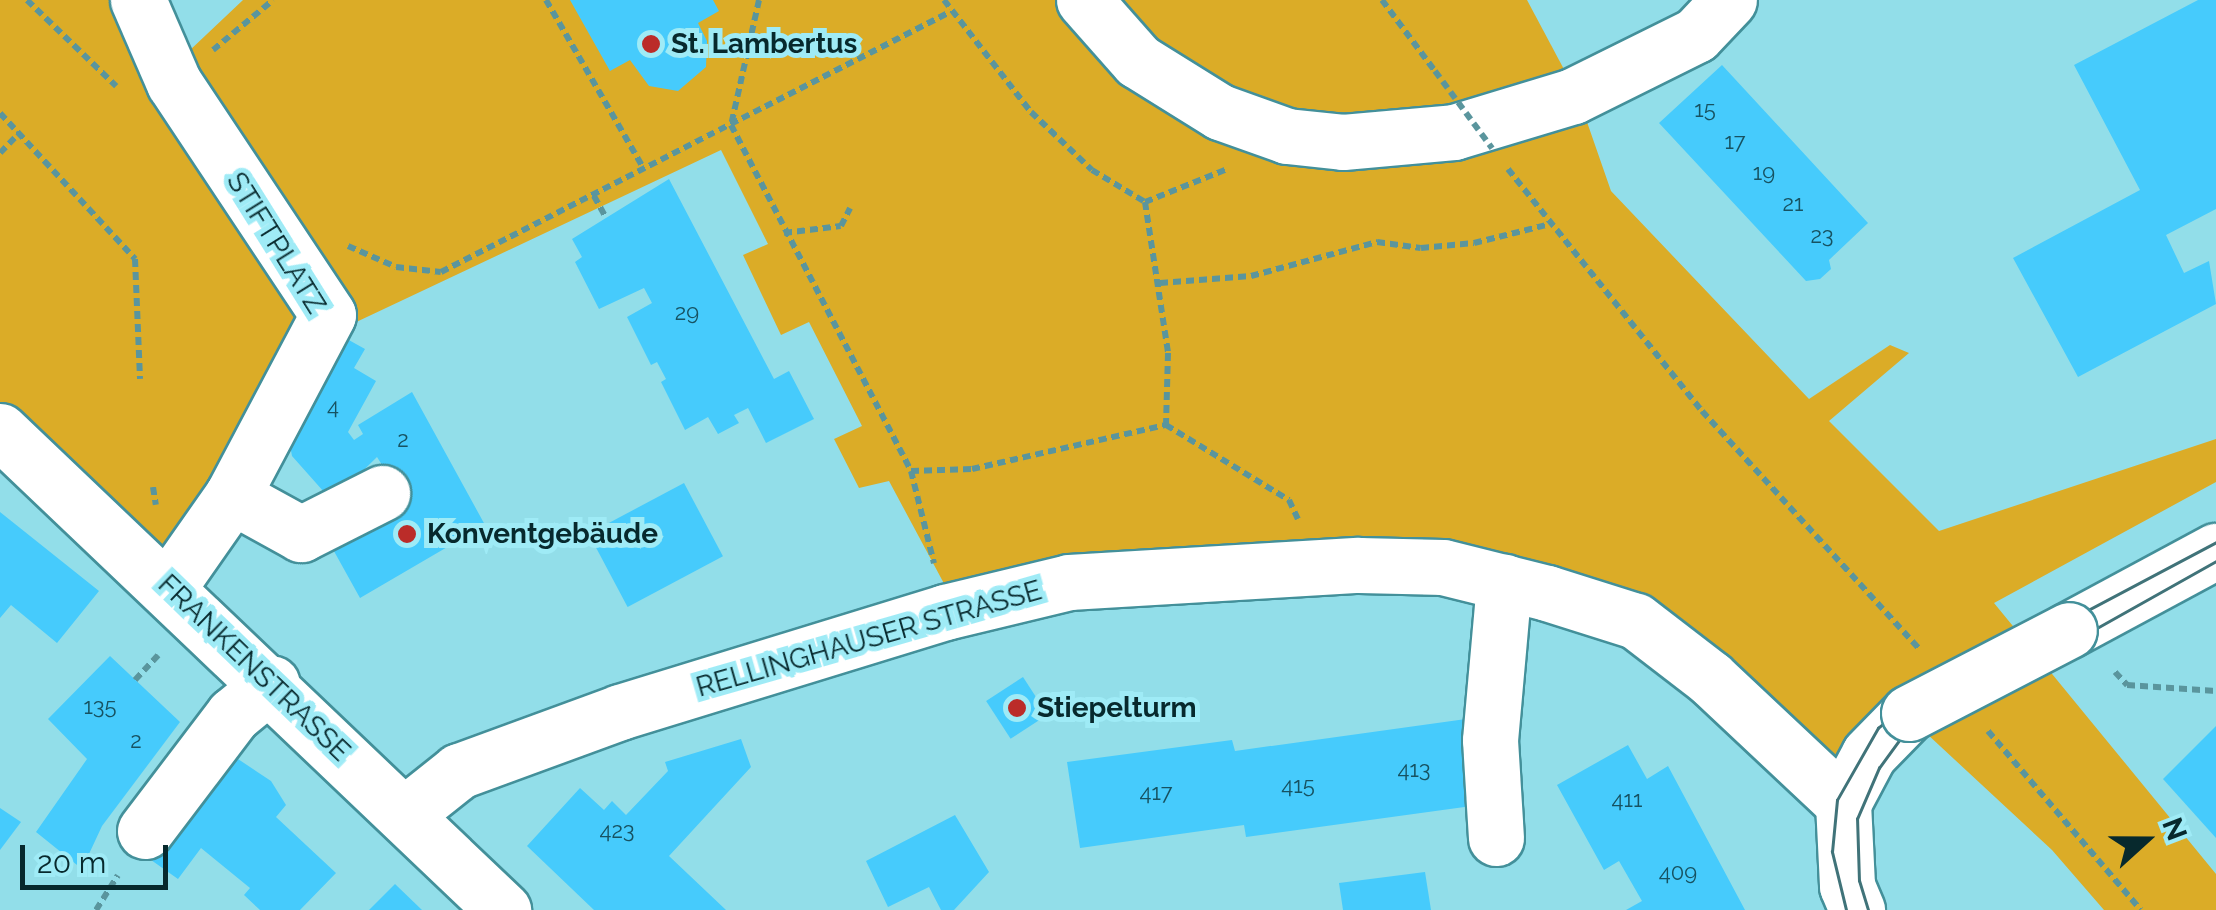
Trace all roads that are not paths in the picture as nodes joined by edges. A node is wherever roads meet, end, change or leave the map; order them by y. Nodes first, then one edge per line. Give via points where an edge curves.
1 (138, 0) edge
2 (1084, 0) edge
3 (1729, 0) edge
4 (0, 431) edge
5 (382, 493) dead end
6 (232, 496) junction
7 (2216, 551) edge
8 (1504, 582) junction
9 (169, 586) junction
10 (272, 683) junction
11 (1843, 803) junction
12 (405, 814) junction
13 (145, 832) dead end
14 (1496, 838) dead end
15 (503, 910) edge
16 (1857, 910) edge

1 - 6 main road, STIFTPLATZ via 174,82 328,315
2 - 3 main road via 1138,61 1220,112 1287,136 1344,142 1454,132 1572,96 1696,34
4 - 9 main road, FRANKENSTRASSE
5 - 6 main road via 300,534
6 - 9 main road, STIFTPLATZ
7 - 11 main road, bridge via 1909,713 1869,754
8 - 11 main road, RELLINGHAUSER STRASSE via 1636,620 1710,678
8 - 12 main road, RELLINGHAUSER STRASSE via 1442,568 1069,582 945,612 620,712 459,771
8 - 14 main road via 1490,740
9 - 10 main road, FRANKENSTRASSE
10 - 12 main road, FRANKENSTRASSE
10 - 13 main road via 223,727
11 - 16 main road via 1847,886
12 - 15 main road, FRANKENSTRASSE

